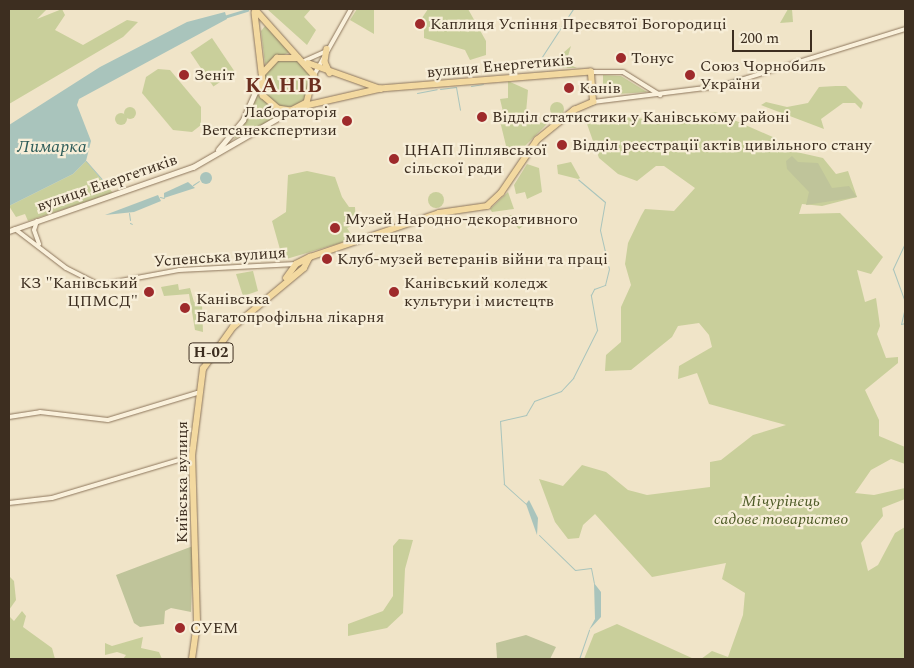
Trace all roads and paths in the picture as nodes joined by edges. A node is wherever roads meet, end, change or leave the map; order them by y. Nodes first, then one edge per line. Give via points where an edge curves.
1 (255, 9) edge
2 (351, 9) edge
3 (905, 29) edge
4 (328, 49) junction
5 (298, 58) junction
6 (304, 62) junction
7 (318, 68) junction
8 (591, 72) junction
9 (330, 73) junction
10 (262, 74) junction
11 (314, 76) junction
12 (260, 81) junction
13 (381, 89) junction
14 (660, 95) junction
15 (594, 102) junction
16 (302, 107) junction
17 (291, 111) junction
18 (212, 156) junction
19 (37, 220) junction
20 (15, 229) junction
21 (9, 231) edge
22 (40, 245) junction
23 (309, 258) junction
24 (296, 264) junction
25 (286, 278) junction
26 (197, 393) junction
27 (9, 418) edge
28 (192, 456) junction
29 (9, 503) edge
30 (192, 659) edge

1 - 5 main road
1 - 10 main road
2 - 4 street
3 - 14 street via 761,76
4 - 6 street
4 - 7 street
4 - 9 main road via 325,62
5 - 6 main road
5 - 10 main road via 277,58
6 - 7 main road, вулиця Енергетиків
6 - 11 main road
7 - 9 main road, вулиця Енергетиків
7 - 11 street
8 - 13 main road, вулиця Енергетиків
8 - 14 street via 624,72
8 - 15 main road
9 - 13 main road, вулиця Енергетиків
10 - 12 main road
11 - 16 main road via 312,96
12 - 17 main road via 267,102
12 - 18 main road, вулиця Енергетиків via 243,120
13 - 16 main road, вулиця Енергетиків
14 - 15 street
15 - 23 main road, Н-02 via 574,110 537,140 502,193 477,210 439,213
16 - 17 main road
17 - 18 main road, вулиця Енергетиків
18 - 19 main road, вулиця Енергетиків via 176,174
19 - 20 main road, вулиця Енергетиків
19 - 22 street via 34,230
20 - 21 main road, вулиця Енергетиків
20 - 22 street, Успенська вулиця
22 - 24 street, Успенська вулиця via 66,268 99,285 179,270
23 - 24 main road, Н-02
23 - 25 main road, Київська вулиця / Н-02 via 304,268
24 - 25 main road, Київська вулиця / Н-02
25 - 26 main road, Київська вулиця / Н-02 via 221,339 205,363
26 - 27 street via 108,420 40,412
26 - 28 main road, Київська вулиця / Н-02
28 - 29 street via 52,498
28 - 30 main road, Київська вулиця / Н-02 via 197,622

